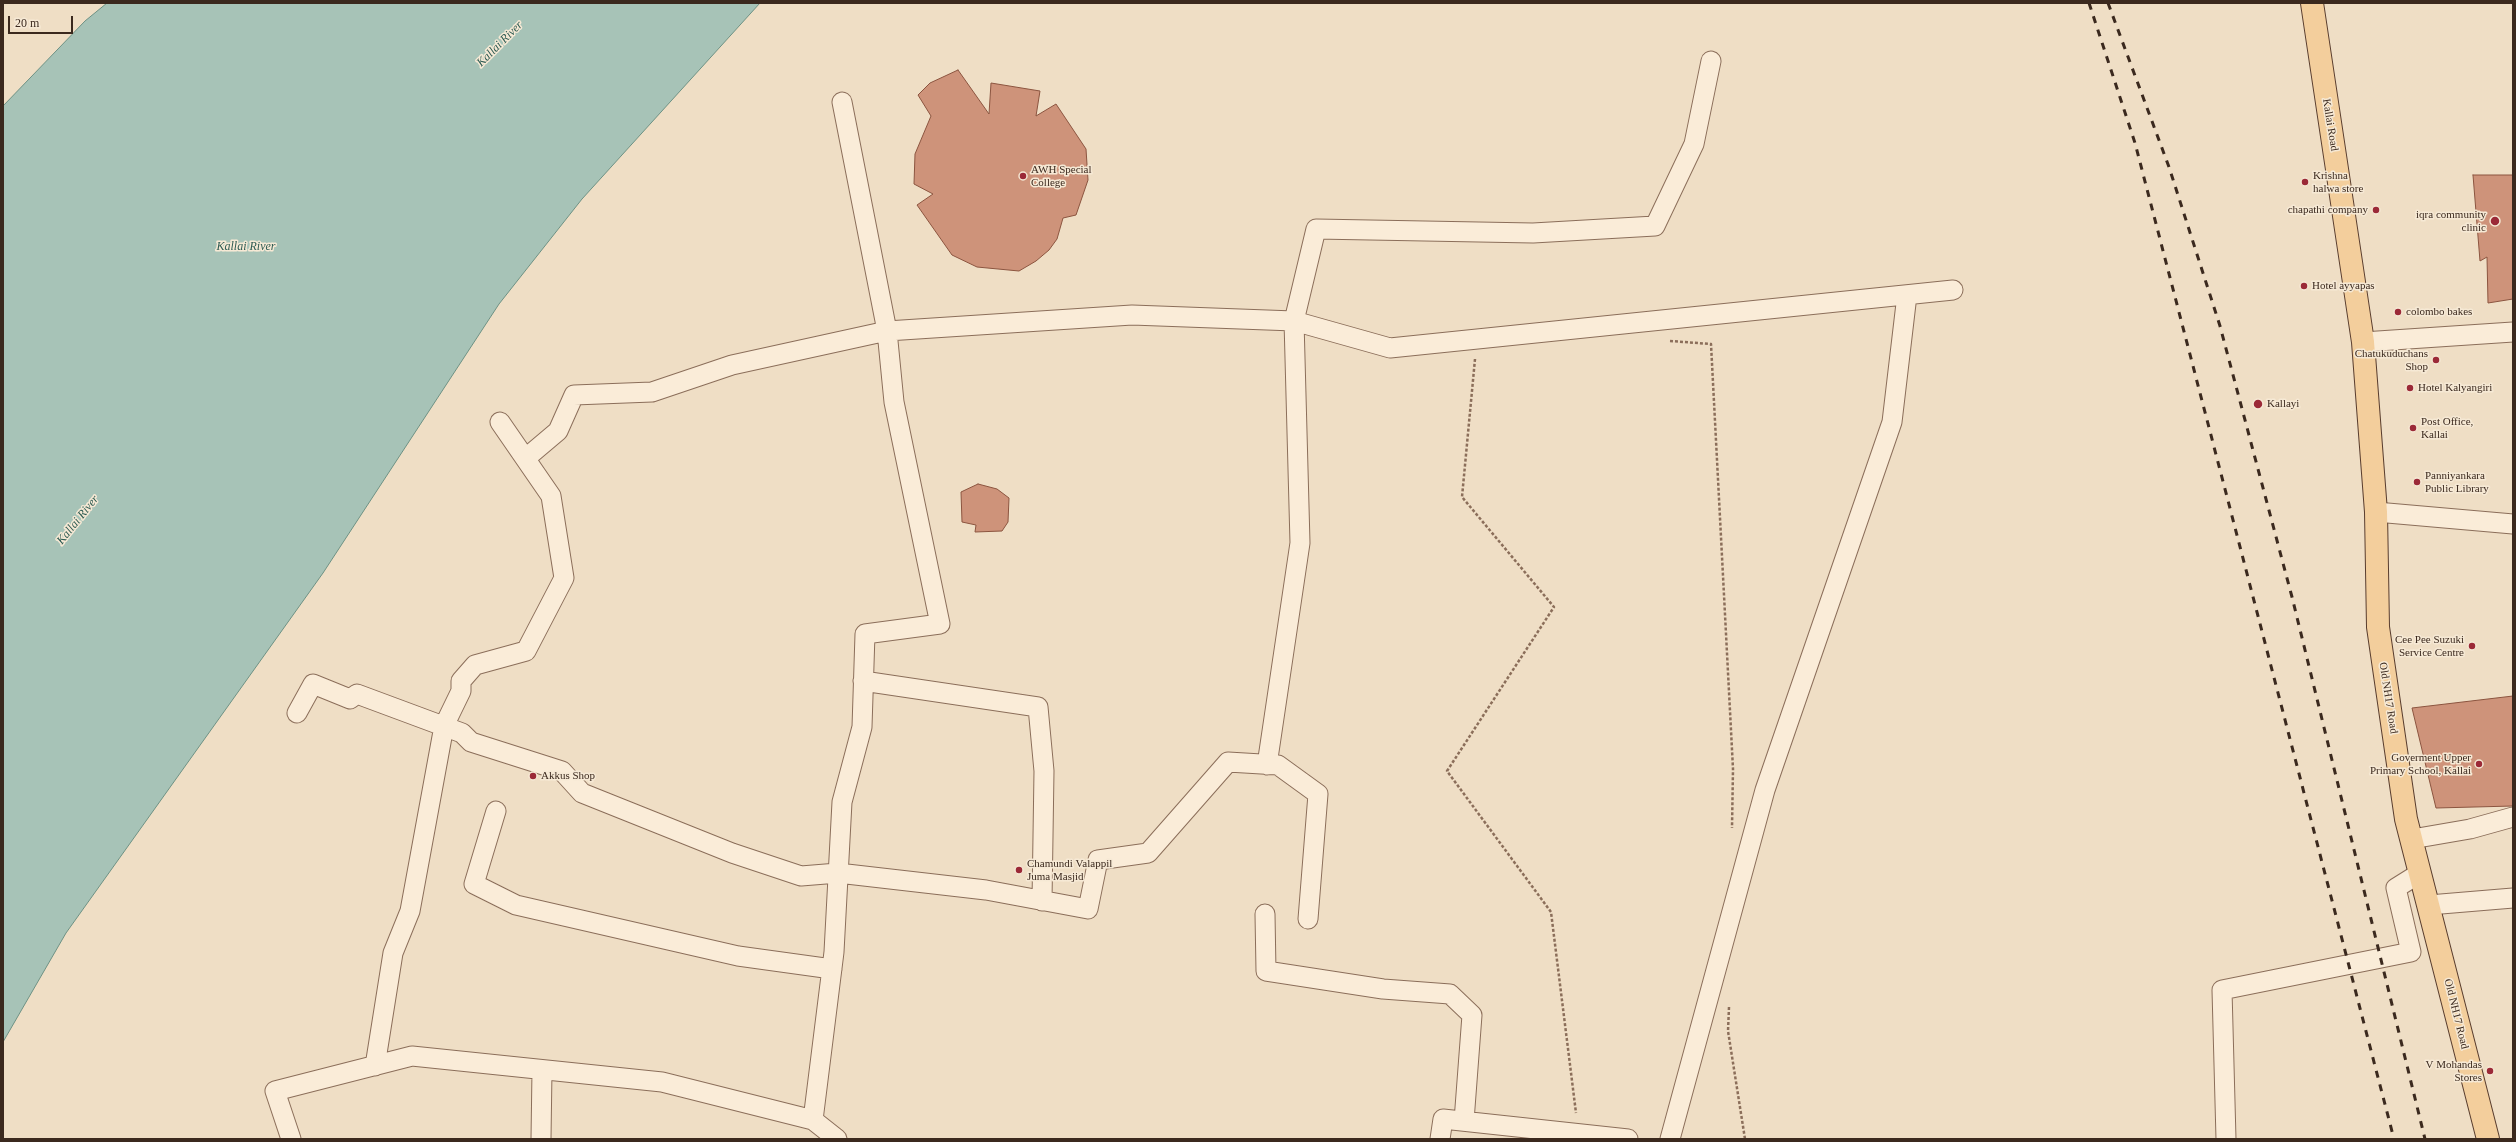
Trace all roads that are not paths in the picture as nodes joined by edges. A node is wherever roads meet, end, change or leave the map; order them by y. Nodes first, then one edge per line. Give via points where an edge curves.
1 (2312, 3) edge
2 (1711, 61) dead end
3 (842, 102) dead end
4 (1953, 290) dead end
5 (1907, 295) junction
6 (1294, 321) junction
7 (887, 331) junction
8 (2513, 332) edge
9 (2363, 342) junction
10 (500, 422) dead end
11 (526, 458) junction
12 (2376, 512) junction
13 (2513, 524) edge
14 (863, 681) junction
15 (297, 713) dead end
16 (444, 726) junction
17 (1267, 765) junction
18 (496, 811) dead end
19 (2513, 817) edge
20 (2412, 839) junction
21 (838, 873) junction
22 (2420, 873) junction
23 (2513, 898) edge
24 (1042, 901) junction
25 (2429, 905) junction
26 (1265, 914) dead end
27 (1308, 918) dead end
28 (832, 969) junction
29 (375, 1066) junction
30 (542, 1070) junction
31 (813, 1120) junction
32 (1464, 1120) junction
33 (2486, 1135) edge
34 (291, 1139) edge
35 (542, 1139) edge
36 (837, 1139) edge
37 (1440, 1139) edge
38 (1628, 1139) edge
39 (1670, 1139) edge
40 (2226, 1139) edge

1 - 9 main road, Kallai Road
2 - 6 street via 1694,144 1655,226 1533,233 1316,229
3 - 7 street
4 - 5 street
5 - 6 street via 1390,348
5 - 39 street via 1892,422 1764,790
6 - 7 street via 1132,315
6 - 17 street via 1300,543
7 - 11 street via 732,364 652,392 574,395 558,431
7 - 14 street via 894,402 940,624 865,634
8 - 9 street
9 - 12 main road, Old NH17 Road
10 - 11 street
11 - 16 street via 551,496 564,578 526,650 475,665 467,672
12 - 13 street
12 - 20 main road, Old NH17 Road via 2378,627 2406,819
14 - 21 street via 862,727 842,802
14 - 24 street via 1038,707 1044,771
15 - 16 street via 314,684 350,700 357,694
16 - 21 street via 462,733 471,742 562,771 582,793 732,853 801,876
16 - 29 street via 410,911 393,953
17 - 24 street via 1228,762 1148,853 1098,860 1088,909
17 - 27 street via 1278,765 1318,794
18 - 28 street via 474,884 516,905 738,956
19 - 20 street via 2470,829
20 - 22 main road, Old NH17 Road
21 - 24 street via 986,890
21 - 28 street
22 - 25 main road, Old NH17 Road
22 - 40 street via 2396,888 2411,952 2222,990
23 - 25 street
25 - 33 main road, Old NH17 Road
26 - 32 street via 1266,971 1383,989 1450,994 1472,1015
28 - 31 street
29 - 30 street via 412,1056
29 - 34 street via 275,1091
30 - 31 street via 662,1082
30 - 35 street
31 - 36 street
32 - 37 street via 1443,1119
32 - 38 street

